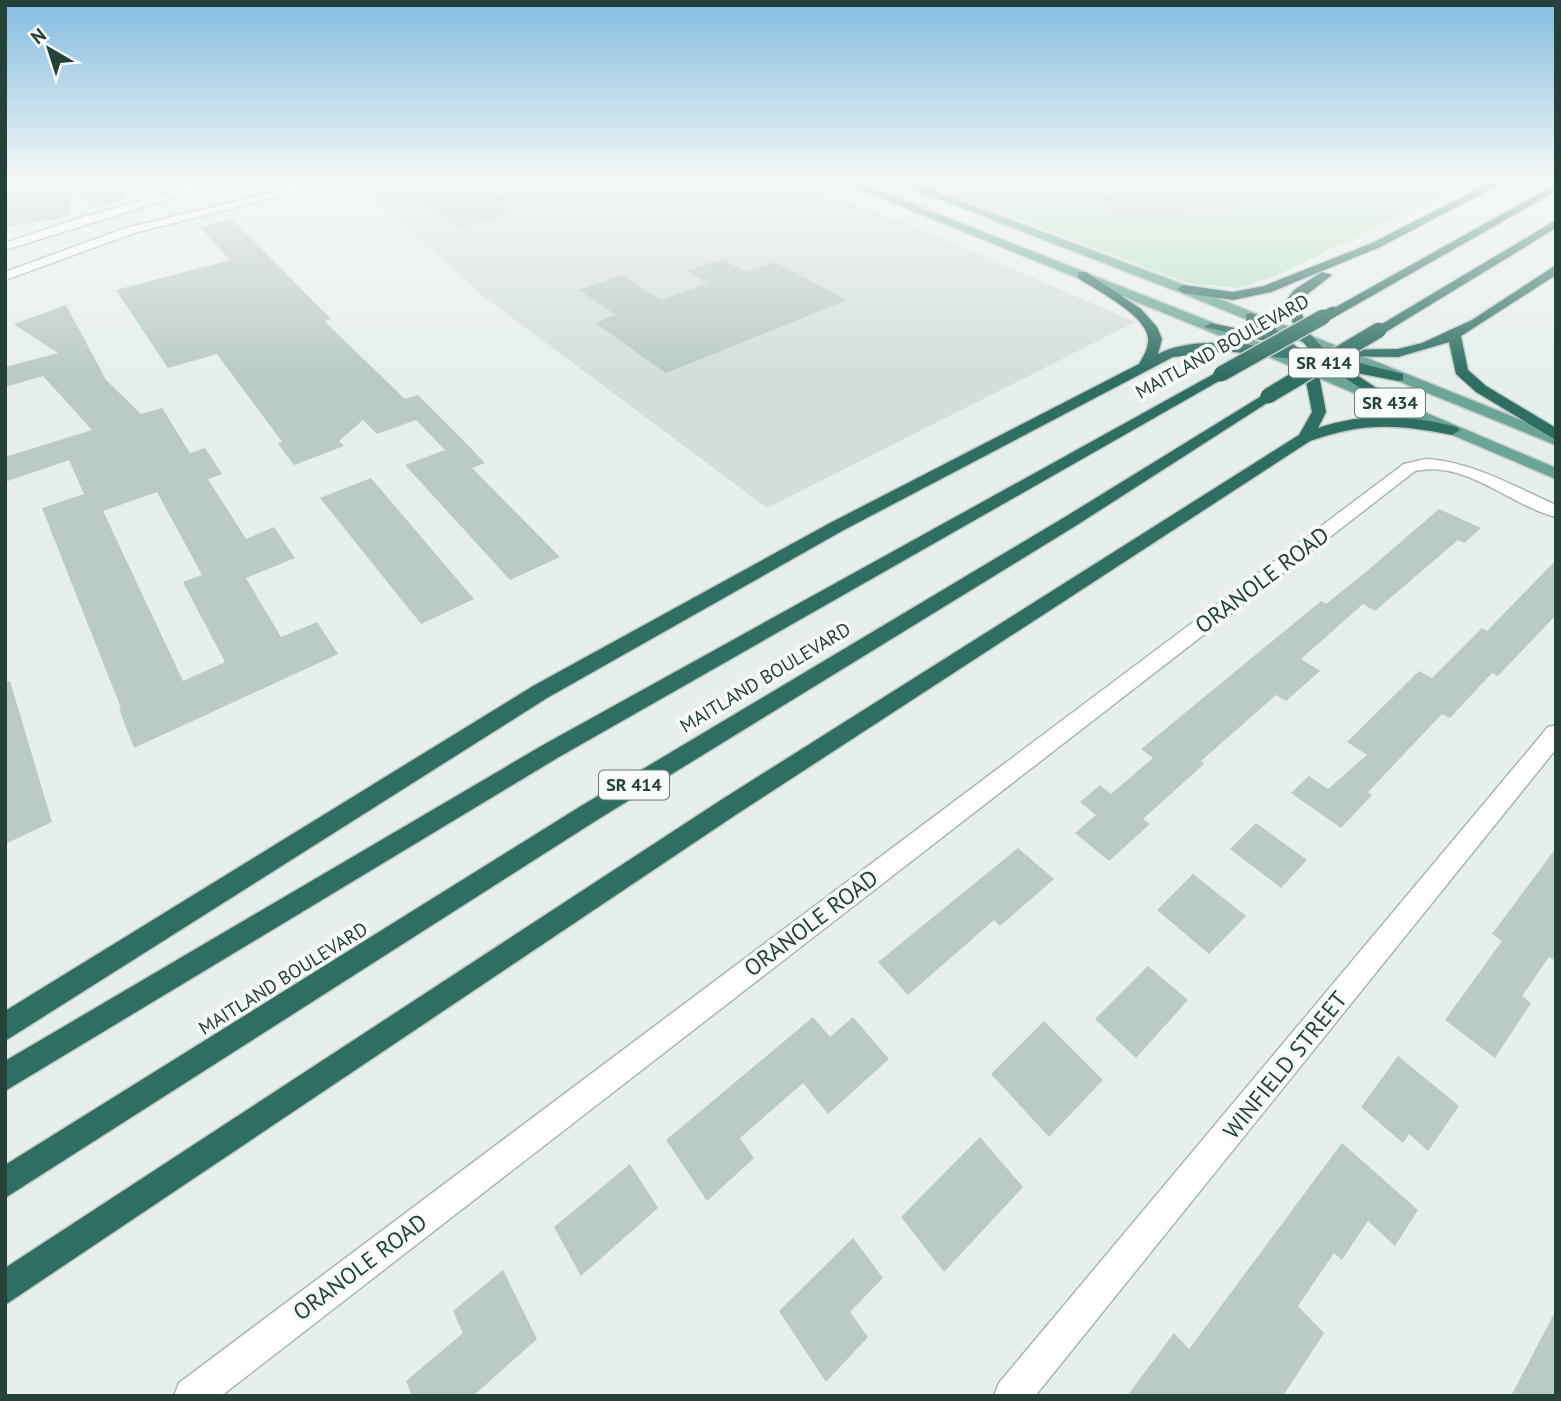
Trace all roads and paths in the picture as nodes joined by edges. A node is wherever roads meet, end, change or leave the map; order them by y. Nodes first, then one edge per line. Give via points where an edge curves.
1 (66, 244) edge
2 (86, 244) edge
3 (1004, 244) edge
4 (1065, 244) edge
5 (1376, 244) joint
6 (1454, 244) edge
7 (1521, 244) edge
8 (5, 267) edge
9 (1556, 269) edge
10 (1082, 275) junction
11 (5, 276) edge
12 (1183, 289) junction
13 (1251, 317) junction
14 (1211, 327) junction
15 (1455, 337) junction
16 (1304, 338) junction
17 (1287, 344) junction
18 (1317, 350) junction
19 (1270, 352) junction
20 (1339, 359) junction
21 (1306, 364) junction
22 (1143, 369) junction
23 (1393, 405) junction
24 (1452, 430) junction
25 (1305, 438) junction
26 (1556, 438) edge
27 (1556, 474) edge
28 (1556, 512) edge
29 (1556, 733) edge
30 (5, 1027) edge
31 (5, 1077) edge
32 (5, 1183) edge
33 (5, 1287) edge
34 (192, 1396) edge
35 (1012, 1396) edge

1 - 8 street
2 - 11 street
3 - 10 main road, SR 434
4 - 12 main road, SR 434
5 - 12 highway via 1267,289 1233,296
5 - 16 highway via 1291,302
6 - 31 highway, MAITLAND BOULEVARD / SR 414, bridge via 551,751
7 - 32 highway, MAITLAND BOULEVARD / SR 414, bridge via 589,813
9 - 15 highway
10 - 14 main road, SR 434
10 - 22 highway via 1152,328 1153,350
12 - 13 main road, SR 434
13 - 16 main road, SR 434
13 - 17 highway
14 - 17 highway
14 - 19 main road, SR 434
15 - 20 highway via 1418,350
15 - 26 highway via 1461,371
16 - 18 highway
16 - 20 main road, SR 434
17 - 18 highway
17 - 21 highway
18 - 20 highway
19 - 21 main road, SR 434
19 - 22 highway via 1187,349
20 - 21 highway
20 - 23 highway
20 - 26 main road, SR 434
21 - 23 main road, SR 434
21 - 25 highway via 1319,412
22 - 30 highway via 835,527 540,692
23 - 24 main road, SR 434
24 - 25 highway via 1411,422 1360,420
24 - 27 main road, SR 434
25 - 33 highway via 729,807
28 - 34 street, ORANOLE ROAD via 1436,463 1410,467
29 - 35 street, WINFIELD STREET

